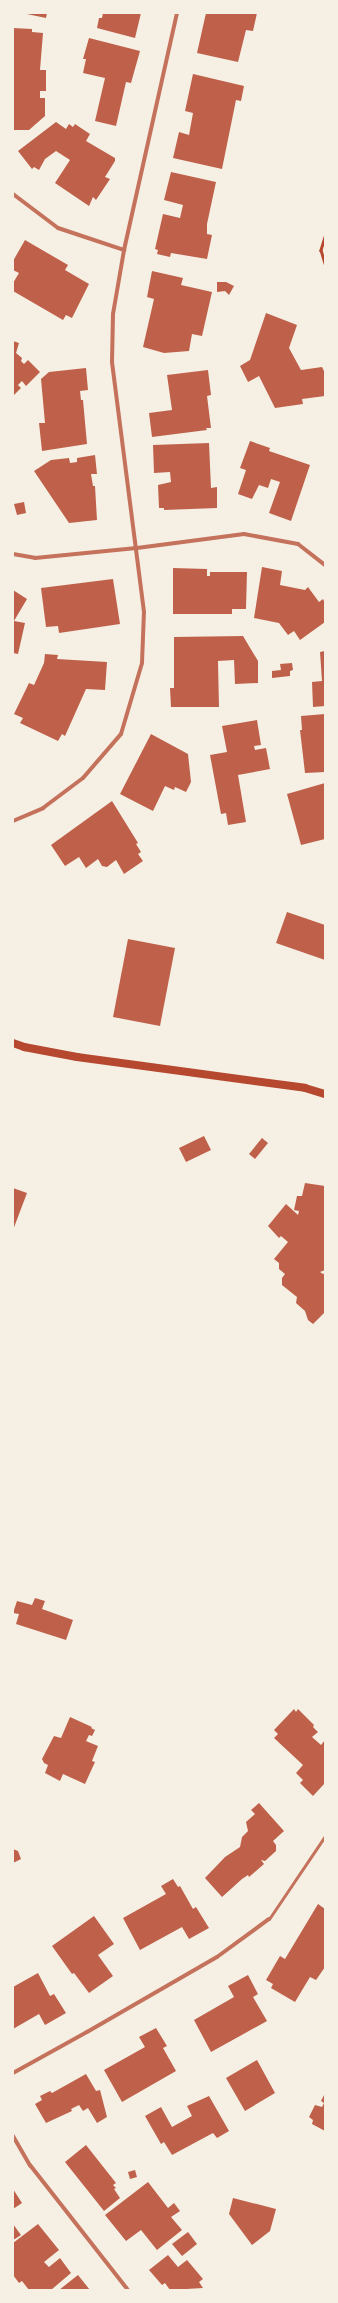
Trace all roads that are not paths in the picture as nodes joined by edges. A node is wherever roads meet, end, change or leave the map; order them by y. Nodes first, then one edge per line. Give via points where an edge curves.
1 (177, 13) edge
2 (13, 194) edge
3 (124, 250) junction
4 (137, 548) junction
5 (13, 554) edge
6 (325, 565) edge
7 (13, 821) edge
8 (13, 1043) edge
9 (325, 1094) edge
10 (325, 1836) edge
11 (268, 1919) joint
12 (13, 2072) edge
13 (13, 2136) edge
14 (128, 2290) edge

1 - 3 street
2 - 3 street via 58,228
3 - 4 street via 113,314 112,362
4 - 5 street via 35,558
4 - 6 street via 244,534 298,544
4 - 7 street via 144,612 142,664 121,734 83,778 43,808
8 - 9 main road via 78,1057 305,1088
10 - 11 lane
11 - 12 street via 217,1957
13 - 14 street via 30,2165

